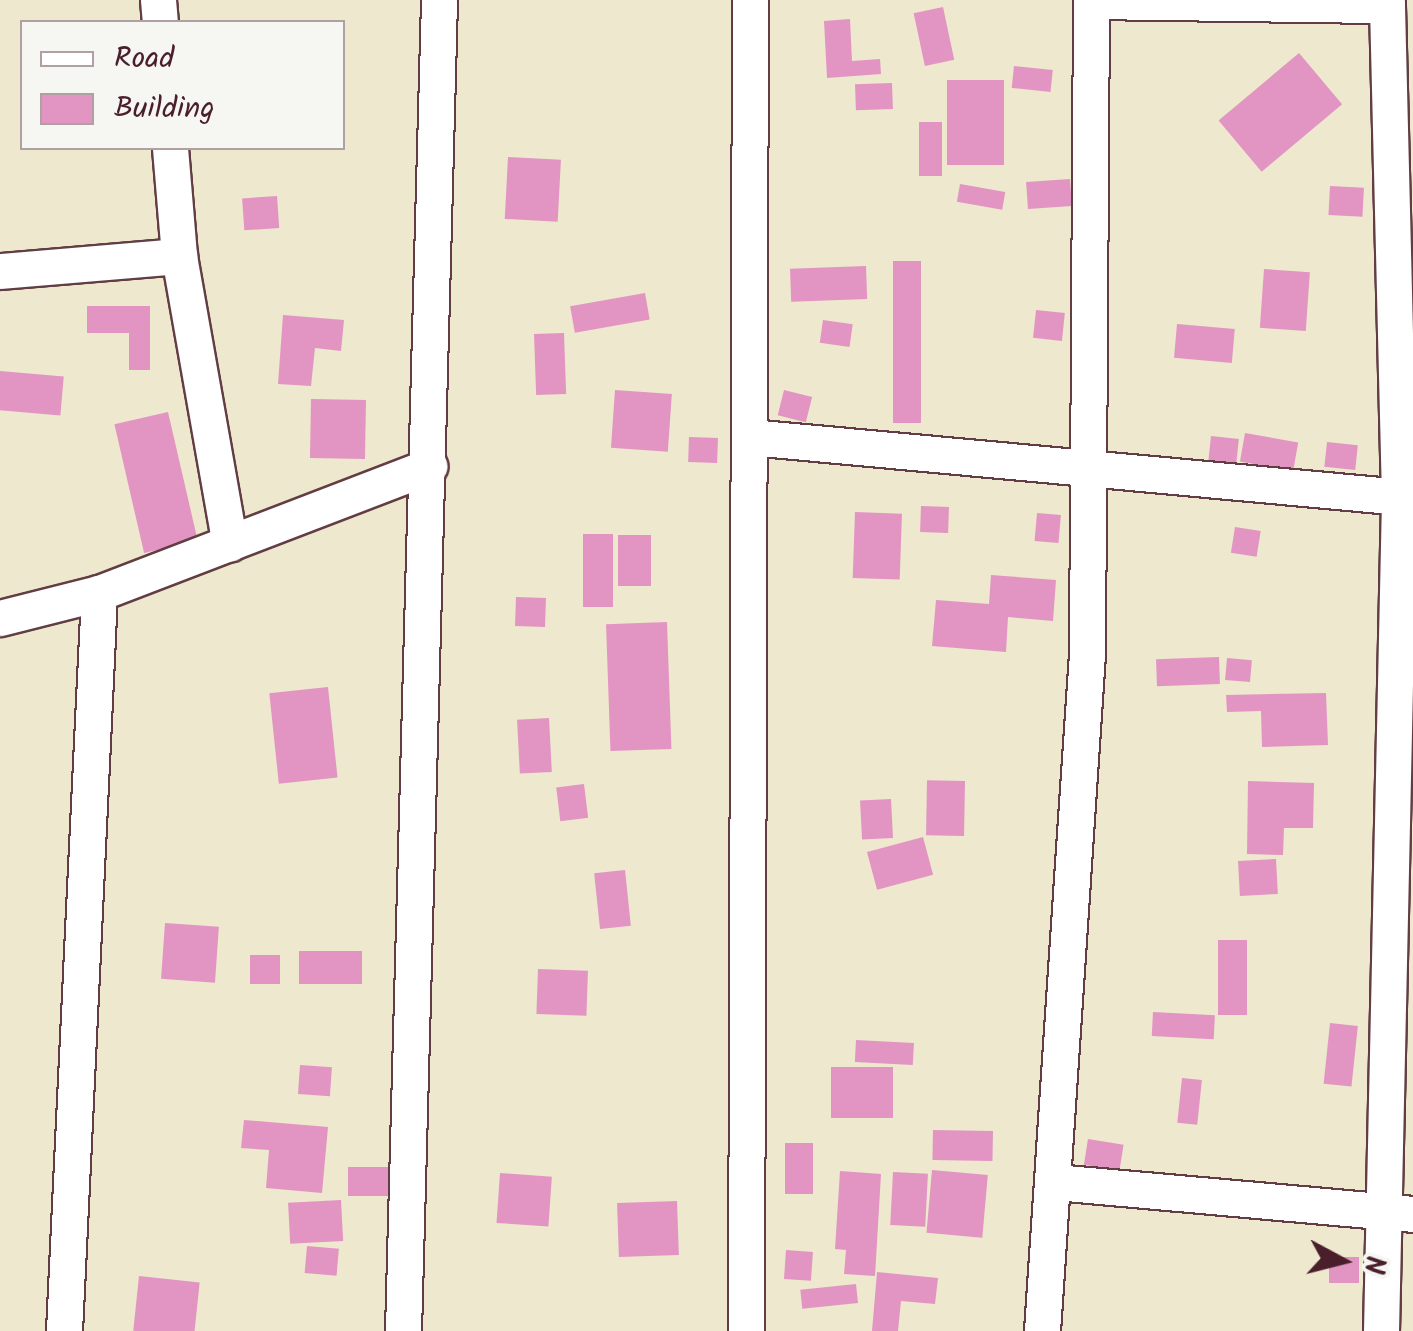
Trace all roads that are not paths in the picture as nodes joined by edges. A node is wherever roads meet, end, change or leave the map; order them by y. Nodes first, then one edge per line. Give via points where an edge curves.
1 (439, 0) edge
2 (750, 0) edge
3 (1091, 0) edge
4 (1387, 3) edge
5 (170, 150) edge
6 (179, 256) junction
7 (0, 270) edge
8 (750, 437) junction
9 (429, 466) junction
10 (1092, 466) junction
11 (1406, 498) edge
12 (230, 544) junction
13 (99, 593) junction
14 (0, 618) edge
15 (1055, 1182) junction
16 (1399, 1213) edge
17 (64, 1331) edge
18 (404, 1331) edge
19 (746, 1331) edge
20 (1042, 1331) edge
21 (1381, 1331) edge

1 - 9 street
2 - 8 street
3 - 4 street
3 - 10 street
4 - 11 street
5 - 6 street
6 - 7 street
6 - 12 street
8 - 10 street
8 - 19 street
9 - 12 street
9 - 18 street
10 - 11 street
10 - 15 street
11 - 16 street
12 - 13 street
13 - 14 street
13 - 17 street
15 - 16 street
15 - 20 street
16 - 21 street

